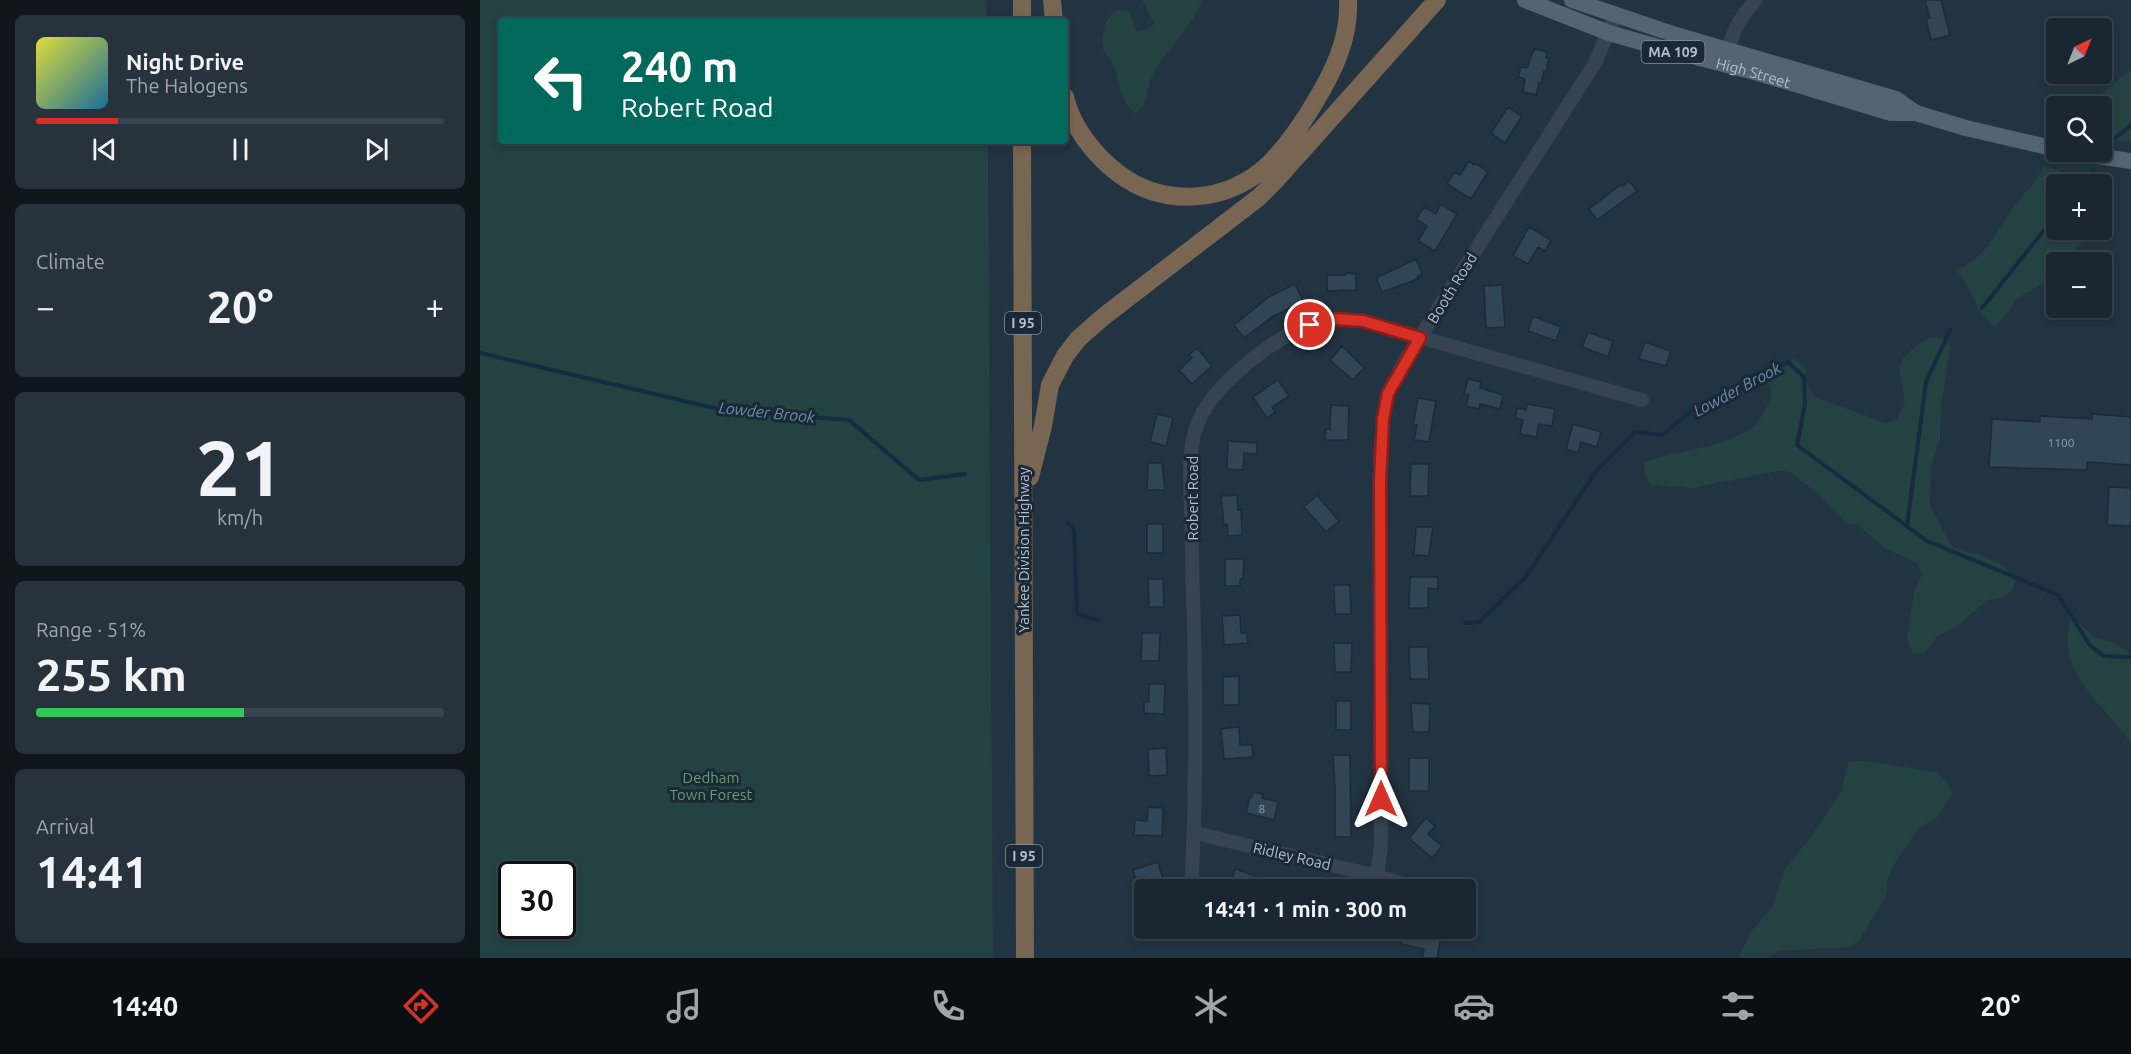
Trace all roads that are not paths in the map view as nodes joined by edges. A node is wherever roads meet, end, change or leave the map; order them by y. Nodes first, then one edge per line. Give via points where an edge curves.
1 (1022, 0) edge
2 (1052, 0) edge
3 (1348, 0) edge
4 (1437, 0) edge
5 (1525, 0) edge
6 (1572, 0) edge
7 (1756, 0) edge
8 (1615, 16) junction
9 (1022, 18) edge
10 (1054, 18) edge
11 (1609, 33) junction
12 (1725, 57) junction
13 (1068, 106) edge
14 (1022, 144) edge
15 (2046, 147) edge
16 (2112, 158) edge
17 (2131, 161) edge
18 (1420, 338) junction
19 (1642, 400) dead end
20 (1023, 506) junction
21 (1195, 833) junction
22 (1377, 876) junction
23 (1192, 879) edge
24 (1387, 879) edge
25 (1025, 958) edge

1 - 9 highway
2 - 10 highway
3 - 13 highway via 1342,48 1302,122 1270,162 1228,190 1187,197 1136,185 1094,150
4 - 20 highway via 1258,198 1078,339 1050,385
5 - 11 main road, High Street / MA 109
6 - 8 main road, High Street / MA 109
7 - 12 street via 1736,27
8 - 11 street, Booth Road
8 - 12 main road, High Street / MA 109
11 - 12 main road, High Street / MA 109 via 1665,50
11 - 18 street, Booth Road via 1595,63
12 - 15 main road, High Street / MA 109 via 1896,99 1916,113
14 - 20 highway, Yankee Division Highway / I 95
16 - 17 main road
18 - 19 street, Robert Road
18 - 21 street, Robert Road via 1363,321 1336,319 1310,325 1271,345 1232,378 1208,404 1196,429 1190,459
18 - 22 street, Booth Road via 1388,393 1383,419 1381,845
20 - 25 highway, Yankee Division Highway / I 95
21 - 22 street, Ridley Road
21 - 23 street, Robert Road
22 - 24 street, Ridley Road

